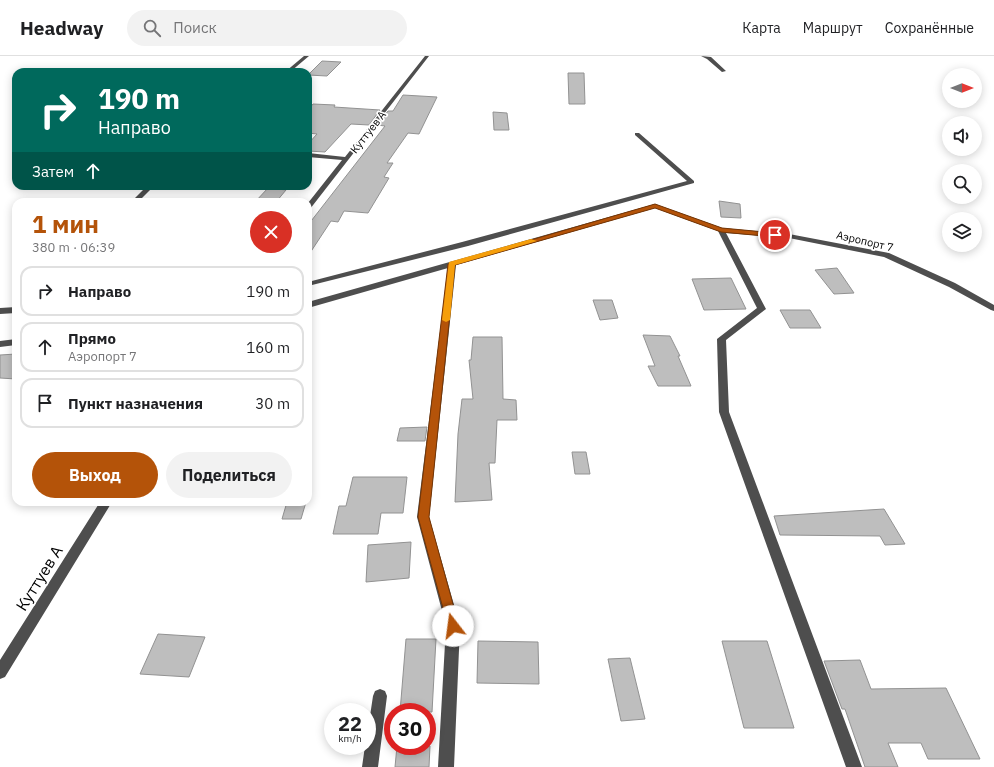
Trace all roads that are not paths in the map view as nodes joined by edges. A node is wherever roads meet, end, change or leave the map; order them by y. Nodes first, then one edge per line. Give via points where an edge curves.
1 (307, 56) edge
2 (427, 56) edge
3 (703, 56) edge
4 (292, 68) edge
5 (724, 71) dead end
6 (637, 134) dead end
7 (312, 155) edge
8 (347, 158) junction
9 (147, 190) edge
10 (138, 198) edge
11 (312, 203) edge
12 (721, 230) junction
13 (452, 264) junction
14 (312, 283) edge
15 (312, 304) edge
16 (994, 308) edge
17 (12, 310) edge
18 (0, 311) edge
19 (12, 342) edge
20 (0, 344) edge
21 (104, 506) edge
22 (0, 672) edge
23 (380, 696) dead end
24 (370, 767) edge
25 (446, 767) edge
26 (854, 767) edge

1 - 4 street
2 - 8 street, Куттуев А
3 - 5 street
6 - 14 street via 692,182
7 - 8 street
8 - 11 street, Куттуев А
9 - 10 street
12 - 13 street, Аэропорт 7 via 655,206
12 - 16 street, Аэропорт 7 via 789,236 886,255 952,285
12 - 26 street via 762,309 721,339 724,412
13 - 15 street, Аэропорт 7
13 - 25 street via 423,517 453,626
17 - 18 street
19 - 20 street
21 - 22 street, Куттуев А
23 - 24 street

